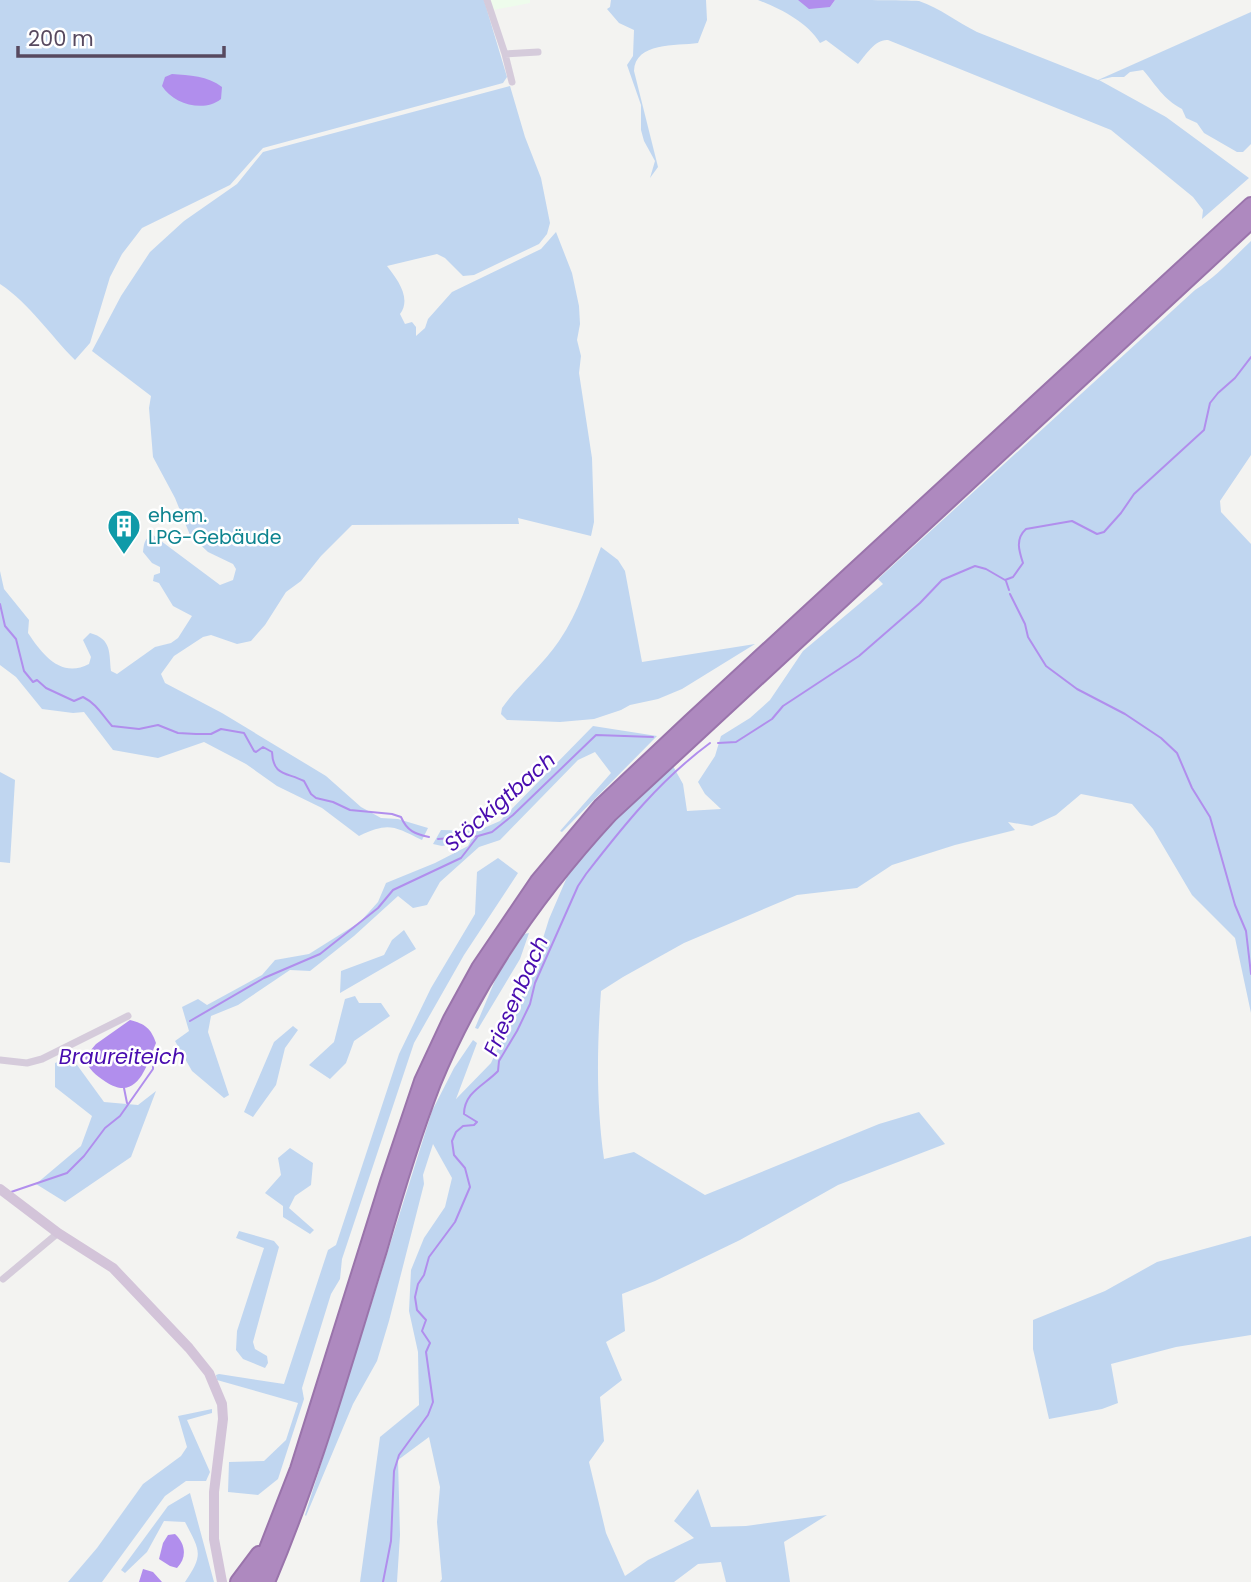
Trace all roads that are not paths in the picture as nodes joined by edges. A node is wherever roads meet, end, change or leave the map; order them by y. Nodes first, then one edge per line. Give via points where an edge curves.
1 (487, 0) edge
2 (538, 52) dead end
3 (505, 54) junction
4 (512, 82) dead end
5 (1251, 205) edge
6 (1251, 221) edge
7 (711, 710) junction
8 (694, 726) junction
9 (128, 1016) dead end
10 (0, 1060) edge
11 (0, 1189) edge
12 (58, 1233) junction
13 (3, 1279) dead end
14 (276, 1530) junction
15 (222, 1582) edge
16 (238, 1582) edge
17 (254, 1582) edge
18 (267, 1582) edge

1 - 3 street
2 - 3 street
3 - 4 street
5 - 7 highway
6 - 7 highway
7 - 8 highway
8 - 14 highway via 601,806 561,852 510,919 451,1019 422,1081
8 - 18 highway via 555,876 512,936 460,1025 433,1083 308,1476
9 - 10 street via 42,1059 27,1063
11 - 12 street
12 - 13 street
12 - 15 street via 113,1268 189,1348 217,1389 223,1419 214,1492 214,1539
14 - 16 highway
14 - 17 highway

